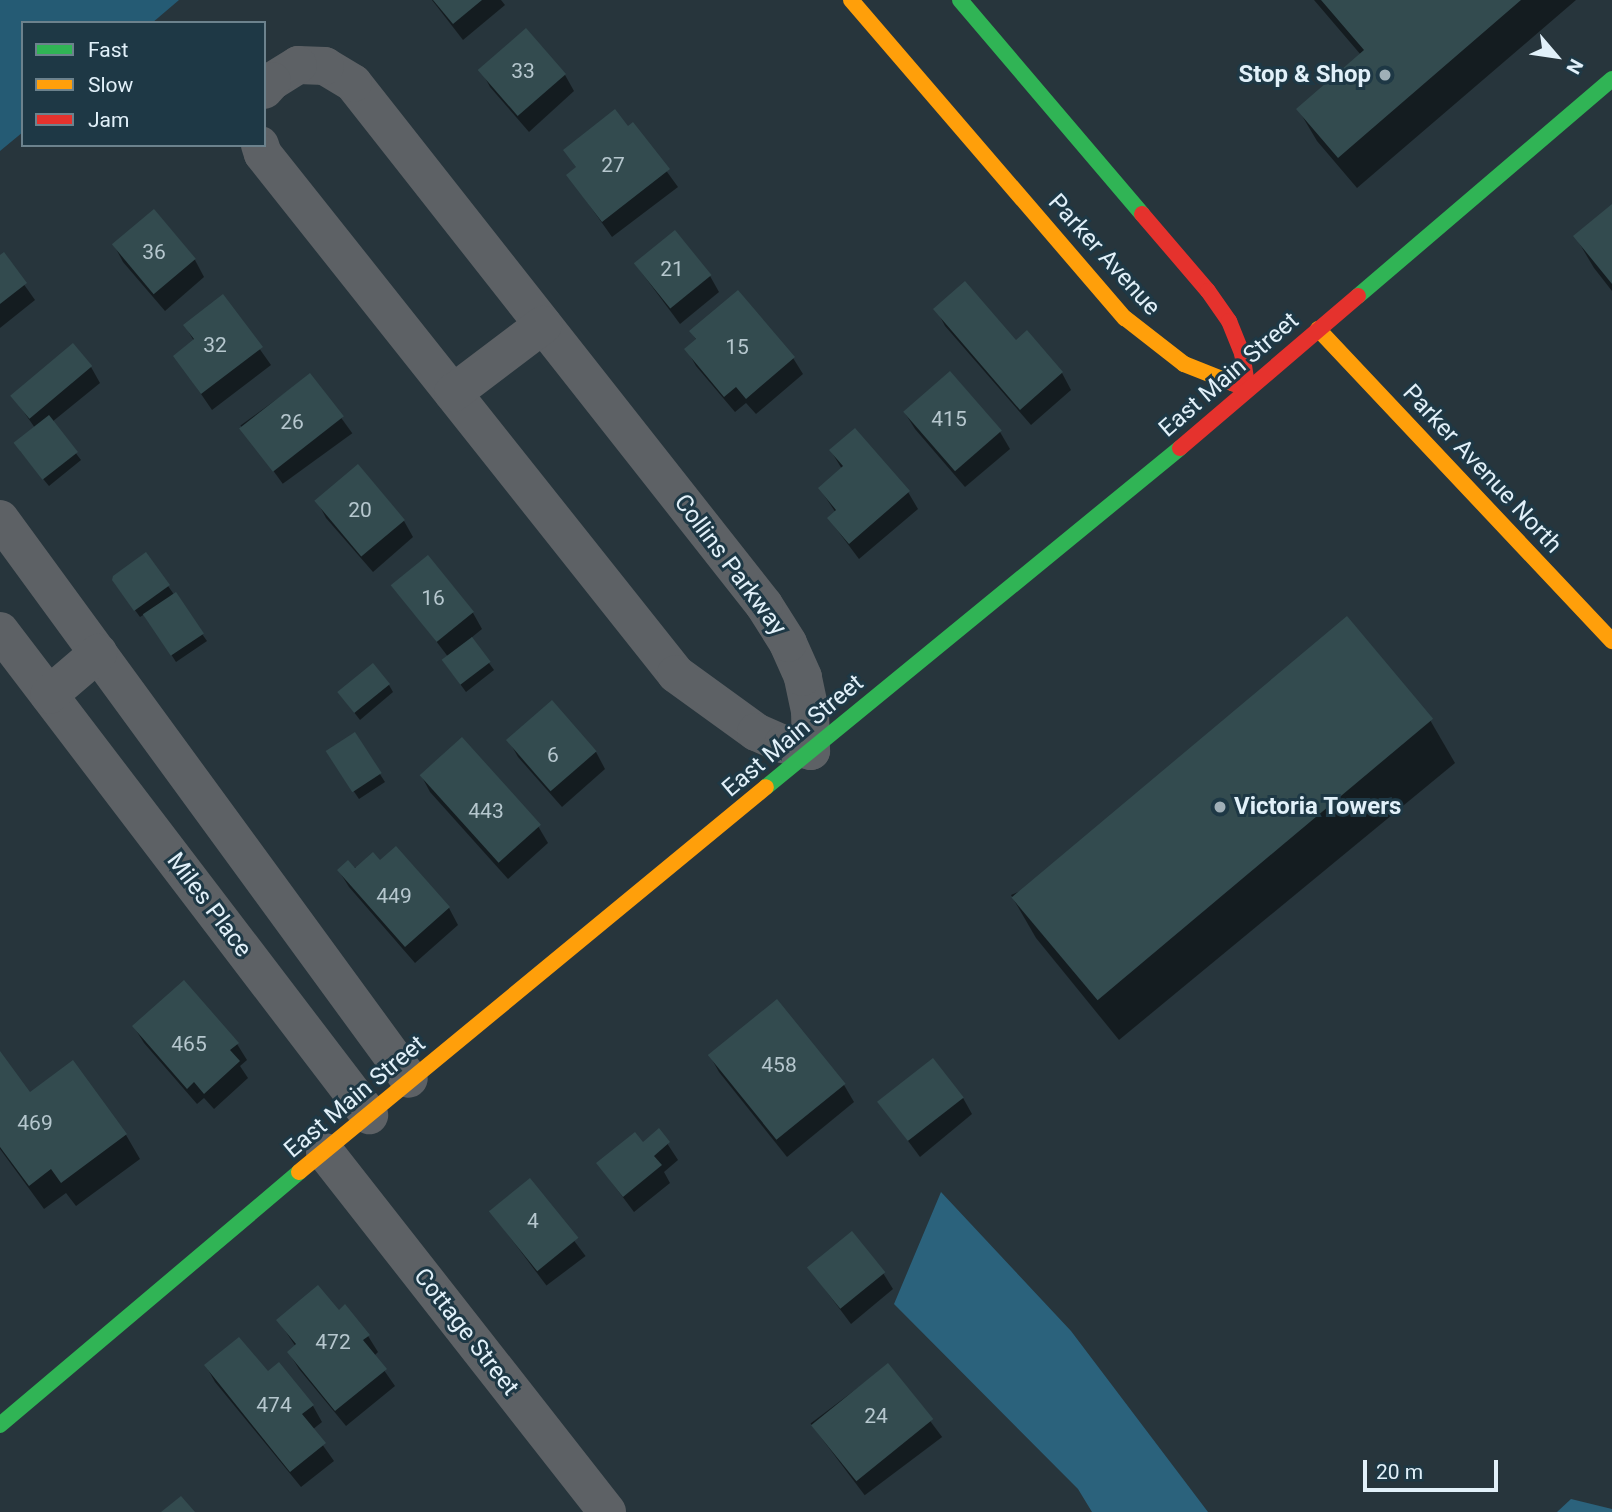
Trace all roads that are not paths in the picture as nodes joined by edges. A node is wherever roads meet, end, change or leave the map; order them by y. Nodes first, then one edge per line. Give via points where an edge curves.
1 (851, 0) edge
2 (960, 0) edge
3 (1612, 79) edge
4 (266, 88) edge
5 (261, 147) edge
6 (543, 325) junction
7 (1318, 329) junction
8 (1248, 389) junction
9 (453, 393) junction
10 (0, 519) edge
11 (0, 631) edge
12 (1612, 641) edge
13 (98, 653) junction
14 (49, 695) junction
15 (811, 751) junction
16 (409, 1079) junction
17 (369, 1115) junction
18 (326, 1152) junction
19 (0, 1425) edge
20 (607, 1512) edge

1 - 8 main road, Parker Avenue via 1125,318 1185,364
2 - 8 main road via 1201,283 1229,321 1242,353
3 - 7 main road, East Main Street
4 - 6 street, Collins Parkway via 298,65 325,66 353,83
5 - 9 street
6 - 9 street
6 - 15 street, Collins Parkway via 788,643 803,677
7 - 8 main road, East Main Street
7 - 12 main road, Parker Avenue North
8 - 15 main road, East Main Street
9 - 15 street via 676,674 756,732
10 - 13 street
11 - 14 street, Miles Place
13 - 14 street
13 - 16 street
14 - 17 street, Miles Place
15 - 16 main road, East Main Street
16 - 17 main road, East Main Street
17 - 18 main road, East Main Street
18 - 19 main road, East Main Street
18 - 20 street, Cottage Street

